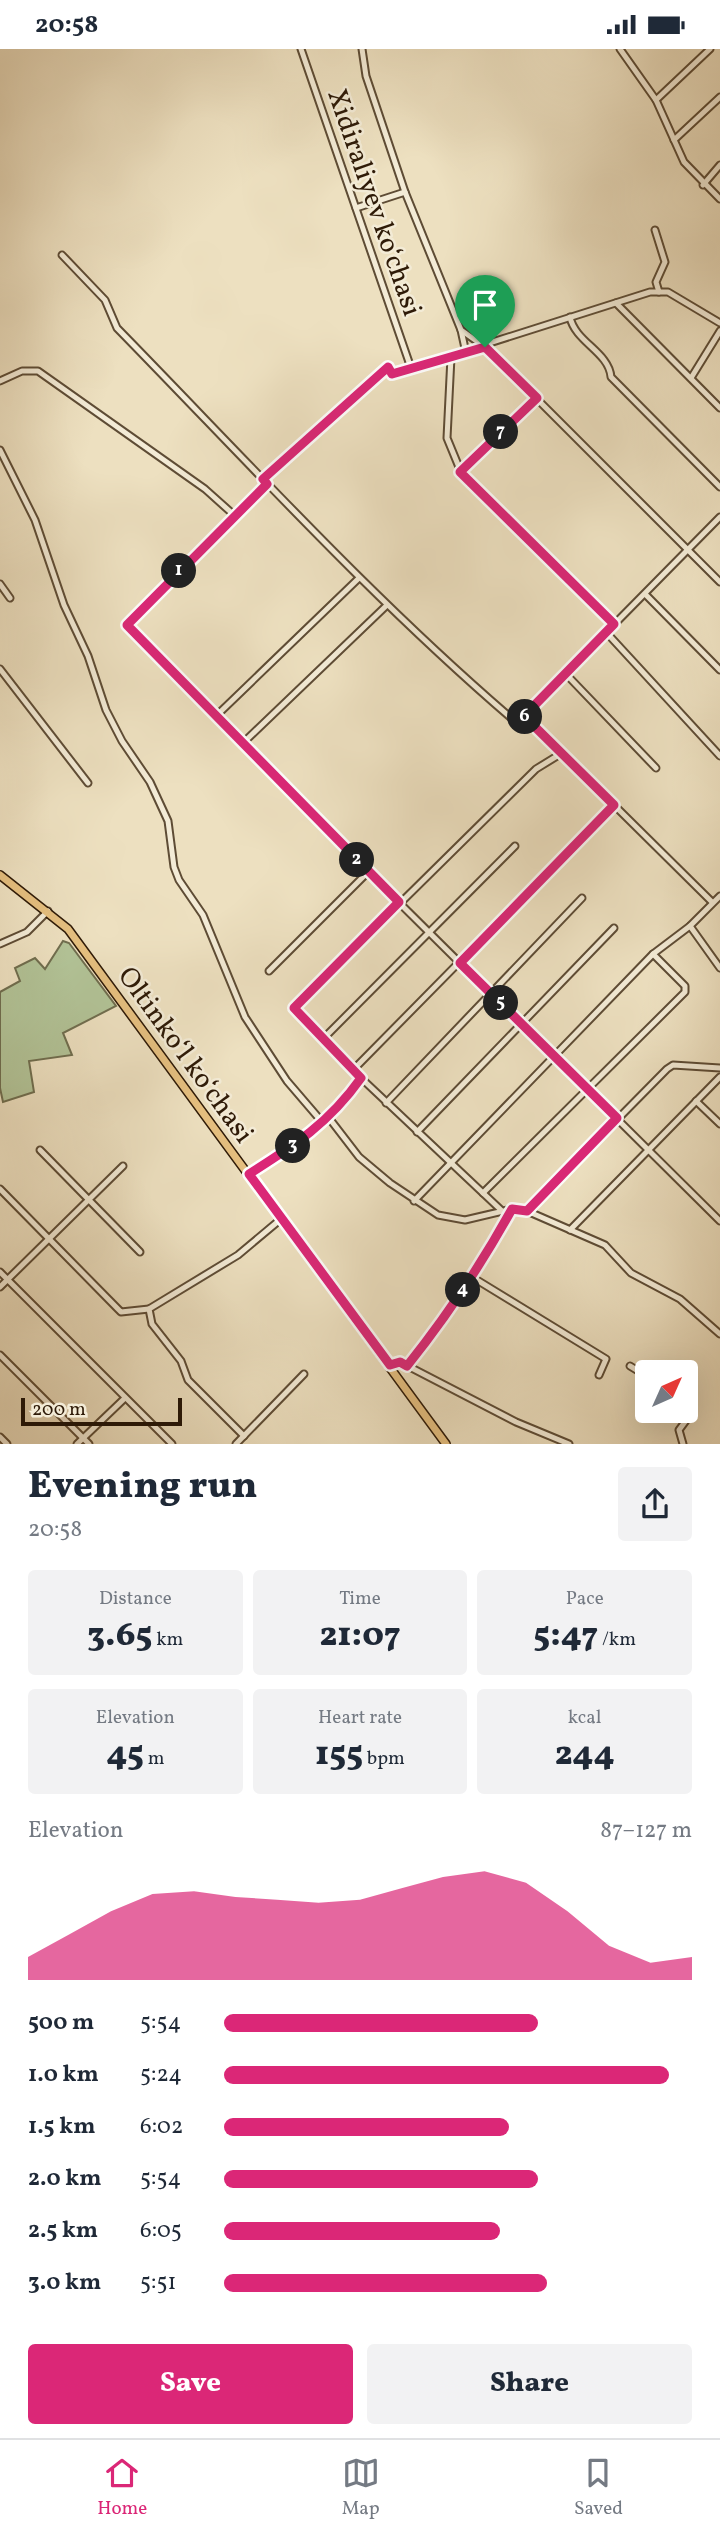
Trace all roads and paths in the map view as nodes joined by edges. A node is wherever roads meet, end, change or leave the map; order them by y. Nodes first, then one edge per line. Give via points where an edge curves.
1 (301, 49) edge
2 (362, 49) edge
3 (620, 49) edge
4 (710, 49) edge
5 (720, 97) edge
6 (656, 100) junction
7 (674, 140) junction
8 (720, 165) edge
9 (703, 185) junction
10 (405, 192) junction
11 (720, 199) edge
12 (356, 208) junction
13 (655, 230) dead end
14 (62, 255) dead end
15 (659, 292) junction
16 (616, 303) junction
17 (570, 317) junction
18 (720, 323) edge
19 (461, 330) junction
20 (720, 331) edge
21 (485, 347) junction
22 (466, 353) junction
23 (451, 357) junction
24 (411, 368) junction
25 (691, 378) junction
26 (0, 381) edge
27 (537, 398) junction
28 (720, 408) edge
29 (0, 450) edge
30 (460, 472) junction
31 (265, 481) junction
32 (720, 487) edge
33 (234, 515) junction
34 (720, 517) edge
35 (689, 551) junction
36 (358, 579) junction
37 (720, 582) edge
38 (0, 584) edge
39 (646, 595) junction
40 (10, 598) dead end
41 (386, 606) junction
42 (614, 624) junction
43 (605, 631) junction
44 (0, 669) edge
45 (720, 670) edge
46 (564, 672) junction
47 (524, 716) junction
48 (215, 717) junction
49 (242, 744) junction
50 (562, 753) junction
51 (720, 756) edge
52 (656, 768) dead end
53 (88, 783) dead end
54 (614, 805) junction
55 (515, 846) dead end
56 (369, 871) junction
57 (0, 875) edge
58 (720, 896) edge
59 (582, 898) dead end
60 (399, 902) junction
61 (712, 902) junction
62 (48, 911) junction
63 (690, 926) junction
64 (614, 928) dead end
65 (430, 932) junction
66 (0, 944) edge
67 (653, 954) junction
68 (460, 963) junction
69 (720, 968) edge
70 (269, 971) dead end
71 (491, 993) junction
72 (522, 1025) junction
73 (324, 1038) junction
74 (555, 1057) junction
75 (720, 1068) edge
76 (354, 1069) junction
77 (720, 1077) edge
78 (361, 1078) junction
79 (587, 1088) junction
80 (696, 1101) junction
81 (386, 1103) junction
82 (329, 1118) junction
83 (617, 1118) junction
84 (323, 1123) junction
85 (720, 1124) edge
86 (417, 1132) junction
87 (648, 1148) junction
88 (40, 1150) dead end
89 (452, 1164) junction
90 (123, 1165) dead end
91 (249, 1174) junction
92 (0, 1189) edge
93 (483, 1193) junction
94 (88, 1199) junction
95 (414, 1201) junction
96 (512, 1209) junction
97 (500, 1210) junction
98 (527, 1211) junction
99 (281, 1219) junction
100 (720, 1221) edge
101 (570, 1230) junction
102 (49, 1239) junction
103 (140, 1252) dead end
104 (0, 1272) edge
105 (472, 1277) junction
106 (8, 1280) junction
107 (0, 1287) edge
108 (149, 1309) junction
109 (720, 1334) edge
110 (0, 1355) edge
111 (390, 1365) junction
112 (407, 1366) junction
113 (630, 1366) dead end
114 (635, 1369) edge
115 (304, 1374) dead end
116 (599, 1375) dead end
117 (125, 1398) junction
118 (684, 1423) edge
119 (244, 1436) junction
120 (0, 1437) edge
121 (83, 1438) junction
122 (7, 1444) edge
123 (77, 1444) edge
124 (89, 1444) edge
125 (172, 1444) edge
126 (236, 1444) edge
127 (446, 1444) edge
128 (569, 1444) edge
129 (684, 1444) edge

1 - 12 street, Xidiraliyev koʻchasi
2 - 10 street via 366,76
3 - 6 street
4 - 6 street
5 - 7 street
6 - 7 street
7 - 9 street via 684,162
8 - 9 street
9 - 11 street
10 - 12 street
10 - 19 street
12 - 24 street, Xidiraliyev koʻchasi
13 - 15 street via 665,263 656,282
14 - 31 street via 105,300 117,328
15 - 16 street
15 - 18 street via 668,292
16 - 17 street
16 - 25 street
17 - 21 street
17 - 32 street via 573,330 608,365 611,377
19 - 21 street
19 - 22 street
20 - 25 street
21 - 22 street
21 - 27 street
22 - 23 street
23 - 24 street
23 - 30 street via 447,437
24 - 31 street via 392,374 388,367
25 - 28 street
26 - 33 street via 22,371 38,371 205,489
27 - 30 street
27 - 35 street
29 - 84 street via 35,520 106,710 168,821 179,880 203,915 245,1017 287,1081
30 - 42 street
31 - 33 street
31 - 36 street
33 - 48 street via 127,625
34 - 35 street
35 - 37 street
35 - 39 street
36 - 41 street
36 - 48 street
38 - 40 street
39 - 42 street
39 - 45 street
41 - 47 street via 517,723
41 - 49 street
42 - 43 street
43 - 46 street
43 - 51 street
44 - 53 street
46 - 47 street
46 - 52 street
47 - 50 street
48 - 49 street
49 - 56 street
50 - 54 street
50 - 60 street via 536,769
54 - 61 street
54 - 68 street
55 - 65 street
56 - 60 street
56 - 70 street
57 - 62 main road, Oltinkoʻl koʻchasi
58 - 61 street
59 - 71 street
60 - 65 street
60 - 73 street via 294,1008
61 - 63 street
62 - 66 street via 27,932
62 - 91 main road, Oltinkoʻl koʻchasi via 68,929
63 - 67 street
63 - 69 street
64 - 72 street
65 - 68 street
65 - 73 street
67 - 74 street
67 - 79 street via 685,986 685,992
68 - 71 street
68 - 76 street
71 - 72 street
71 - 81 street
72 - 74 street
72 - 86 street
73 - 76 street
74 - 79 street
74 - 89 street
75 - 83 street via 673,1065
76 - 78 street
77 - 80 street
78 - 81 street
78 - 82 street
79 - 83 street
79 - 93 street
80 - 85 street
80 - 87 street
81 - 86 street
82 - 84 street
82 - 95 street via 359,1157
83 - 87 street
83 - 98 street
84 - 91 street
86 - 89 street
87 - 100 street
87 - 101 street
88 - 94 street
89 - 93 street
89 - 95 street
90 - 94 street
91 - 99 main road, Oltinkoʻl koʻchasi
92 - 102 street
93 - 97 street
94 - 102 street
94 - 103 street
95 - 97 street via 438,1215 465,1220
96 - 97 street
96 - 98 street
96 - 105 street
98 - 101 street
99 - 108 street via 238,1255
99 - 111 main road, Oltinkoʻl koʻchasi
101 - 109 street via 605,1245 631,1273 680,1299
102 - 106 street
102 - 108 street via 121,1312
104 - 106 street
105 - 112 street
105 - 116 street via 606,1359
106 - 107 street
106 - 117 street
108 - 119 street via 152,1324 181,1361 188,1380
110 - 121 street
111 - 112 street via 400,1362
111 - 127 main road, Oltinkoʻl koʻchasi
112 - 128 street
113 - 114 street
115 - 119 street
117 - 121 street
117 - 125 street
118 - 129 street via 679,1430
119 - 126 street
120 - 122 street
121 - 123 street
121 - 124 street

